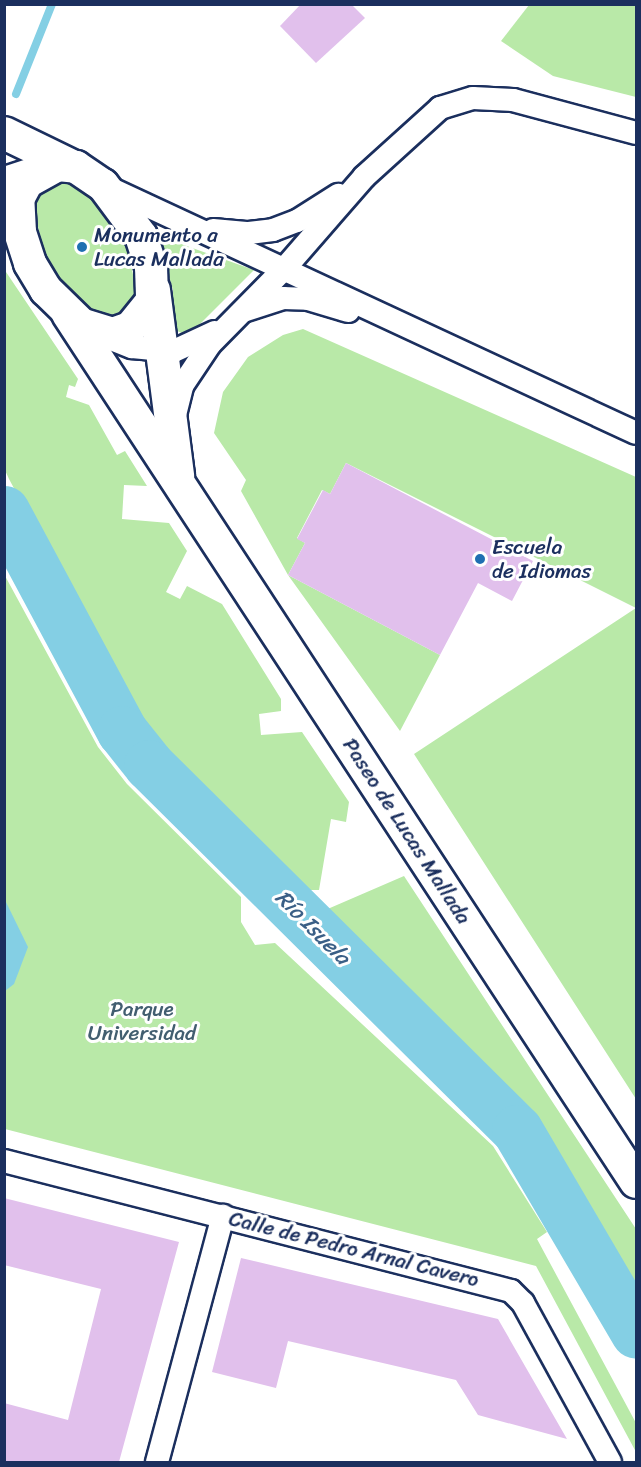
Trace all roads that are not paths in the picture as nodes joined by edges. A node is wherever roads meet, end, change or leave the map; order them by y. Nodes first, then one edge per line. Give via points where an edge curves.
1 (4, 133) edge
2 (636, 133) edge
3 (67, 166) junction
4 (364, 177) junction
5 (4, 178) edge
6 (103, 185) junction
7 (4, 198) edge
8 (171, 219) junction
9 (16, 234) edge
10 (285, 268) junction
11 (153, 284) junction
12 (68, 314) junction
13 (236, 315) junction
14 (95, 332) junction
15 (414, 333) junction
16 (162, 351) junction
17 (636, 433) edge
18 (174, 434) junction
19 (178, 480) junction
20 (4, 1161) edge
21 (636, 1182) edge
22 (223, 1216) junction
23 (157, 1462) edge
24 (610, 1462) edge

1 - 3 main road
2 - 4 street via 513,99 473,98 440,108
3 - 5 street via 39,166
3 - 6 main road
3 - 9 main road via 27,182 18,199
4 - 8 street via 297,221 273,230 215,230
4 - 10 street
6 - 8 street
6 - 11 main road via 141,236
7 - 9 main road
8 - 10 street
9 - 12 main road via 46,290
10 - 13 street
10 - 15 street
11 - 14 main road via 144,316 130,328
11 - 16 main road, Paseo de Lucas Mallada
12 - 14 main road
12 - 19 main road, Paseo de Lucas Mallada
13 - 15 street via 263,302 308,298
13 - 16 street via 199,342
13 - 18 street via 194,364 182,386
14 - 16 street via 132,347
15 - 17 street
16 - 18 main road, Paseo de Lucas Mallada
18 - 19 main road, Paseo de Lucas Mallada
19 - 21 main road, Paseo de Lucas Mallada
20 - 22 street, Calle de Pedro Arnal Cavero
22 - 23 street
22 - 24 street, Calle de Pedro Arnal Cavero via 511,1291 523,1303

